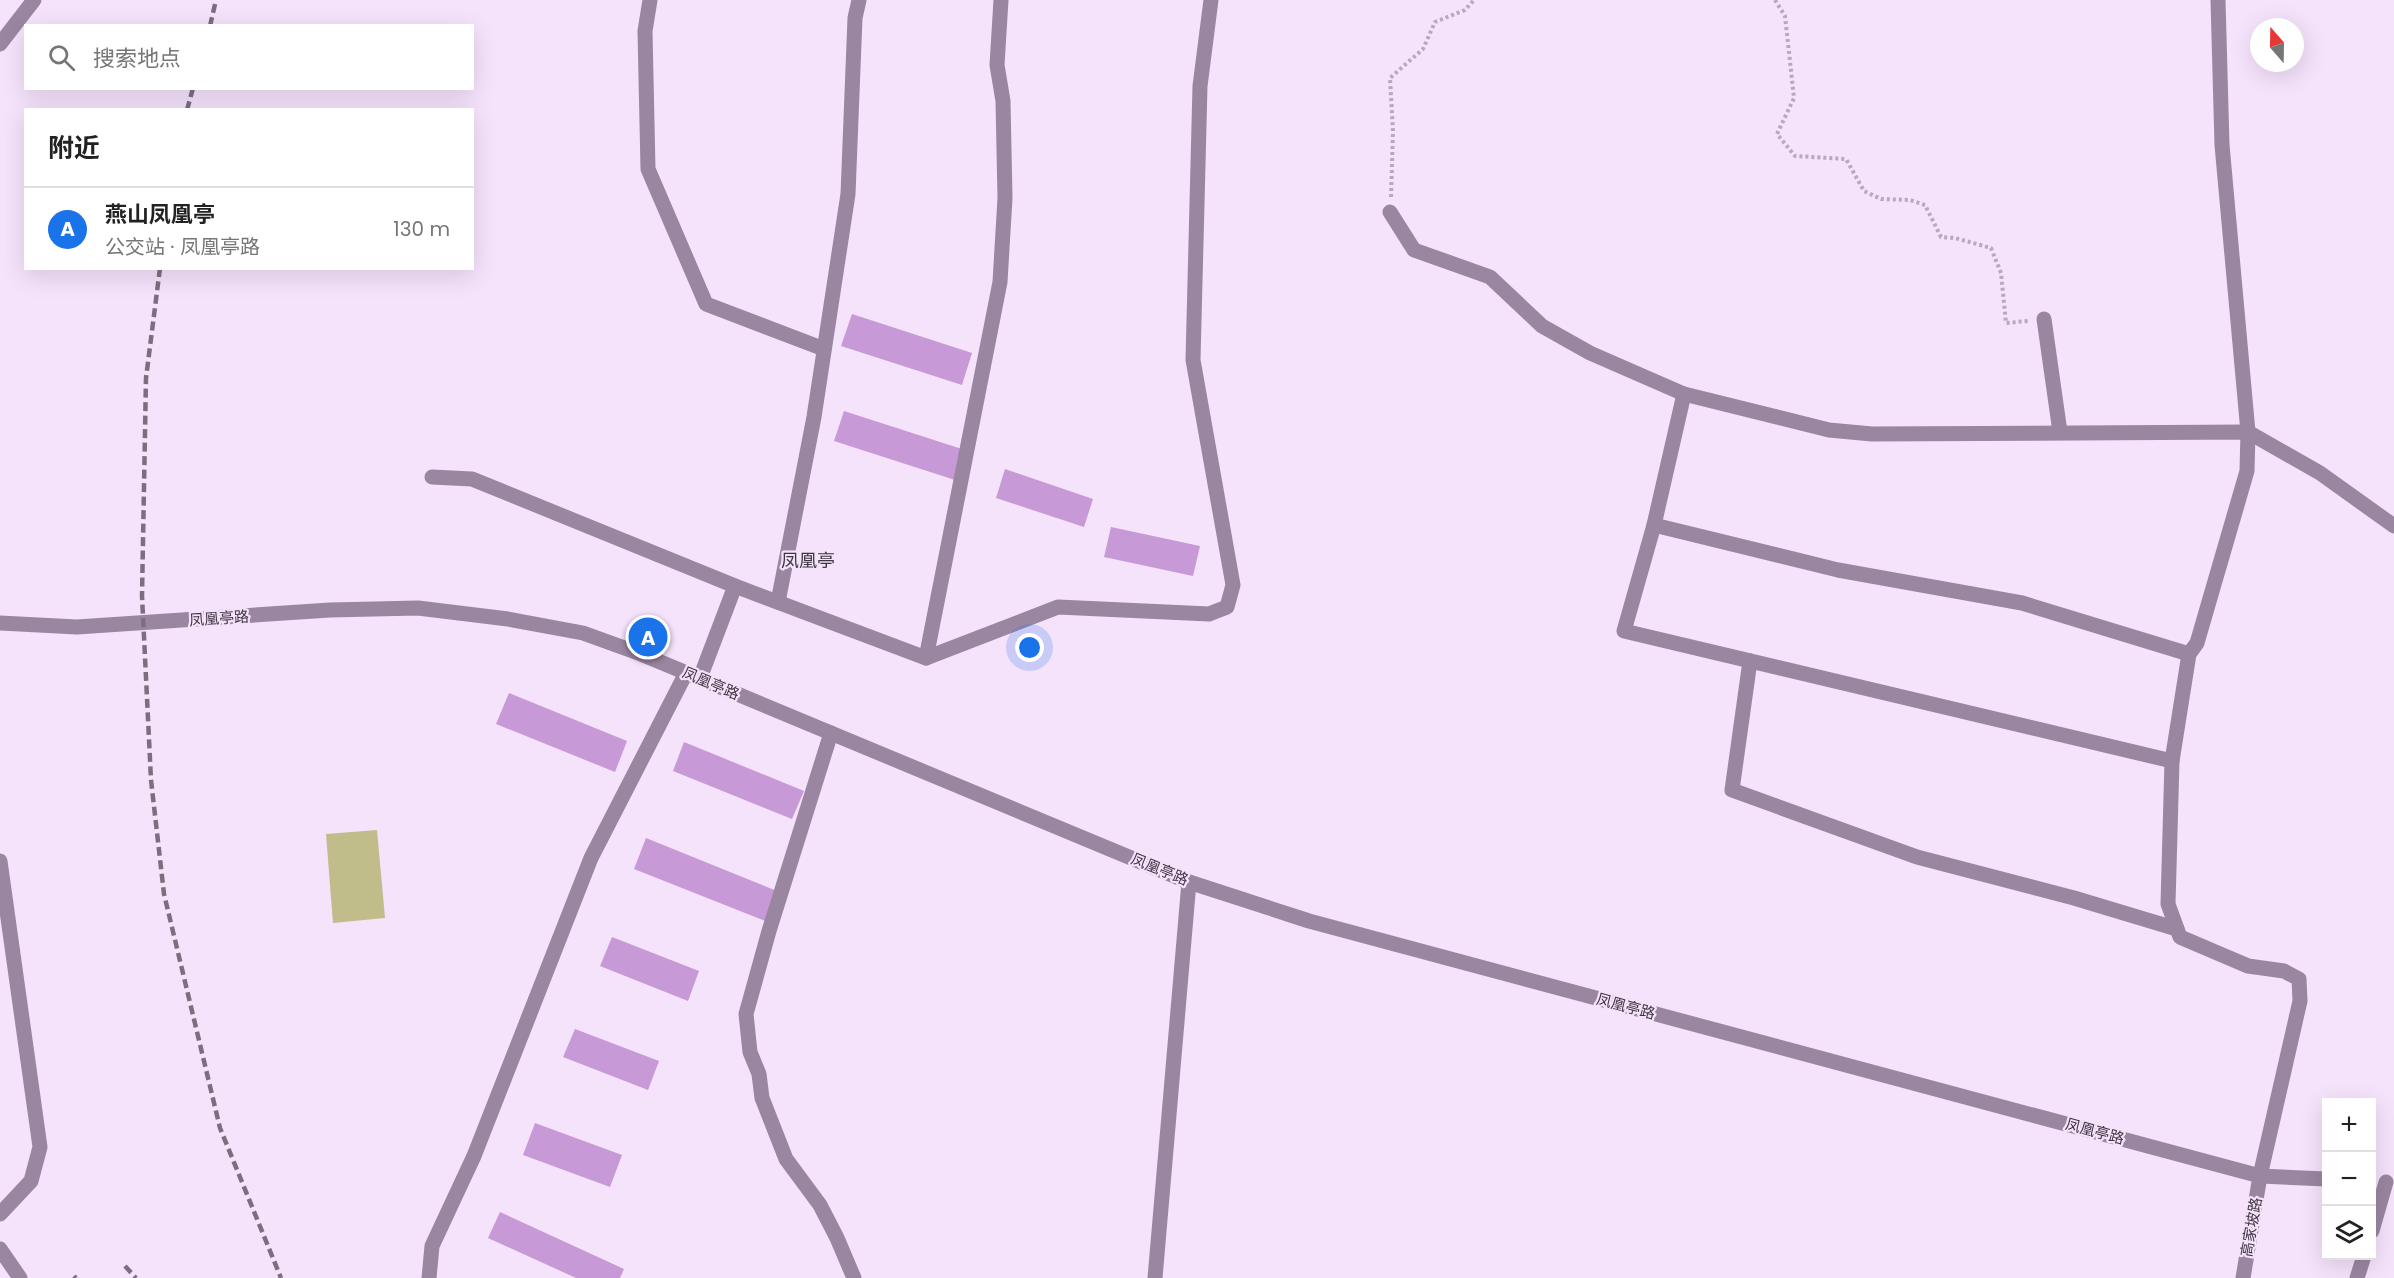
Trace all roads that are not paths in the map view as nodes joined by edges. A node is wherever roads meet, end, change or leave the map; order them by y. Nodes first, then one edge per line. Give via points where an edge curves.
1 (34, 0) edge
2 (650, 0) edge
3 (860, 0) edge
4 (1001, 0) edge
5 (1211, 0) edge
6 (2218, 0) edge
7 (0, 44) edge
8 (1390, 212) road end
9 (2044, 319) road end
10 (824, 349) junction
11 (1684, 394) junction
12 (2060, 432) junction
13 (2247, 432) junction
14 (432, 477) dead end
15 (1654, 525) junction
16 (2394, 526) edge
17 (735, 586) junction
18 (778, 602) junction
19 (0, 623) edge
20 (2189, 654) junction
21 (926, 658) junction
22 (1750, 661) junction
23 (693, 676) junction
24 (831, 733) junction
25 (2172, 761) junction
26 (0, 861) edge
27 (1189, 882) junction
28 (2177, 929) junction
29 (2260, 1176) junction
30 (2322, 1179) edge
31 (2384, 1182) edge
32 (0, 1214) edge
33 (2376, 1215) edge
34 (0, 1249) edge
35 (2363, 1260) edge
36 (20, 1278) edge
37 (429, 1278) edge
38 (854, 1278) edge
39 (1155, 1278) edge
40 (2243, 1278) edge
41 (2357, 1278) edge

1 - 7 street
2 - 10 street via 645,31 648,169 706,304
3 - 10 street via 855,18 848,194
4 - 21 street via 997,66 1003,101 1005,198 1000,282
5 - 21 street via 1200,86 1194,360 1233,585 1227,607 1209,614 1058,607
6 - 13 street via 2222,145
8 - 11 street via 1414,250 1490,277 1542,326 1590,354
9 - 12 street
10 - 18 street
11 - 12 street via 1829,430 1872,434
11 - 15 street
12 - 13 street
13 - 16 street via 2320,473
13 - 20 street via 2247,471 2197,643
14 - 17 street via 472,479
15 - 20 street via 1838,570 2022,603
15 - 22 street via 1624,631
17 - 18 street
17 - 23 street
18 - 21 street
19 - 23 street, 凤凰亭路 via 77,627 418,608 583,633
20 - 25 street
22 - 25 street
22 - 28 street via 1732,790 1917,857
23 - 24 street, 凤凰亭路
23 - 37 street via 591,858 474,1156 432,1246
24 - 27 street, 凤凰亭路
24 - 38 street via 746,1014 750,1052 759,1074 762,1098 786,1159 820,1205
25 - 28 street via 2168,904
26 - 32 street via 40,1147 31,1181
27 - 29 street, 凤凰亭路 via 1309,921
27 - 39 street
28 - 29 street, 高家坡路 via 2180,937 2248,966 2284,971 2299,979 2300,1001
29 - 30 street, 凤凰亭路
29 - 40 street, 高家坡路
31 - 33 street
34 - 36 street
35 - 41 street

